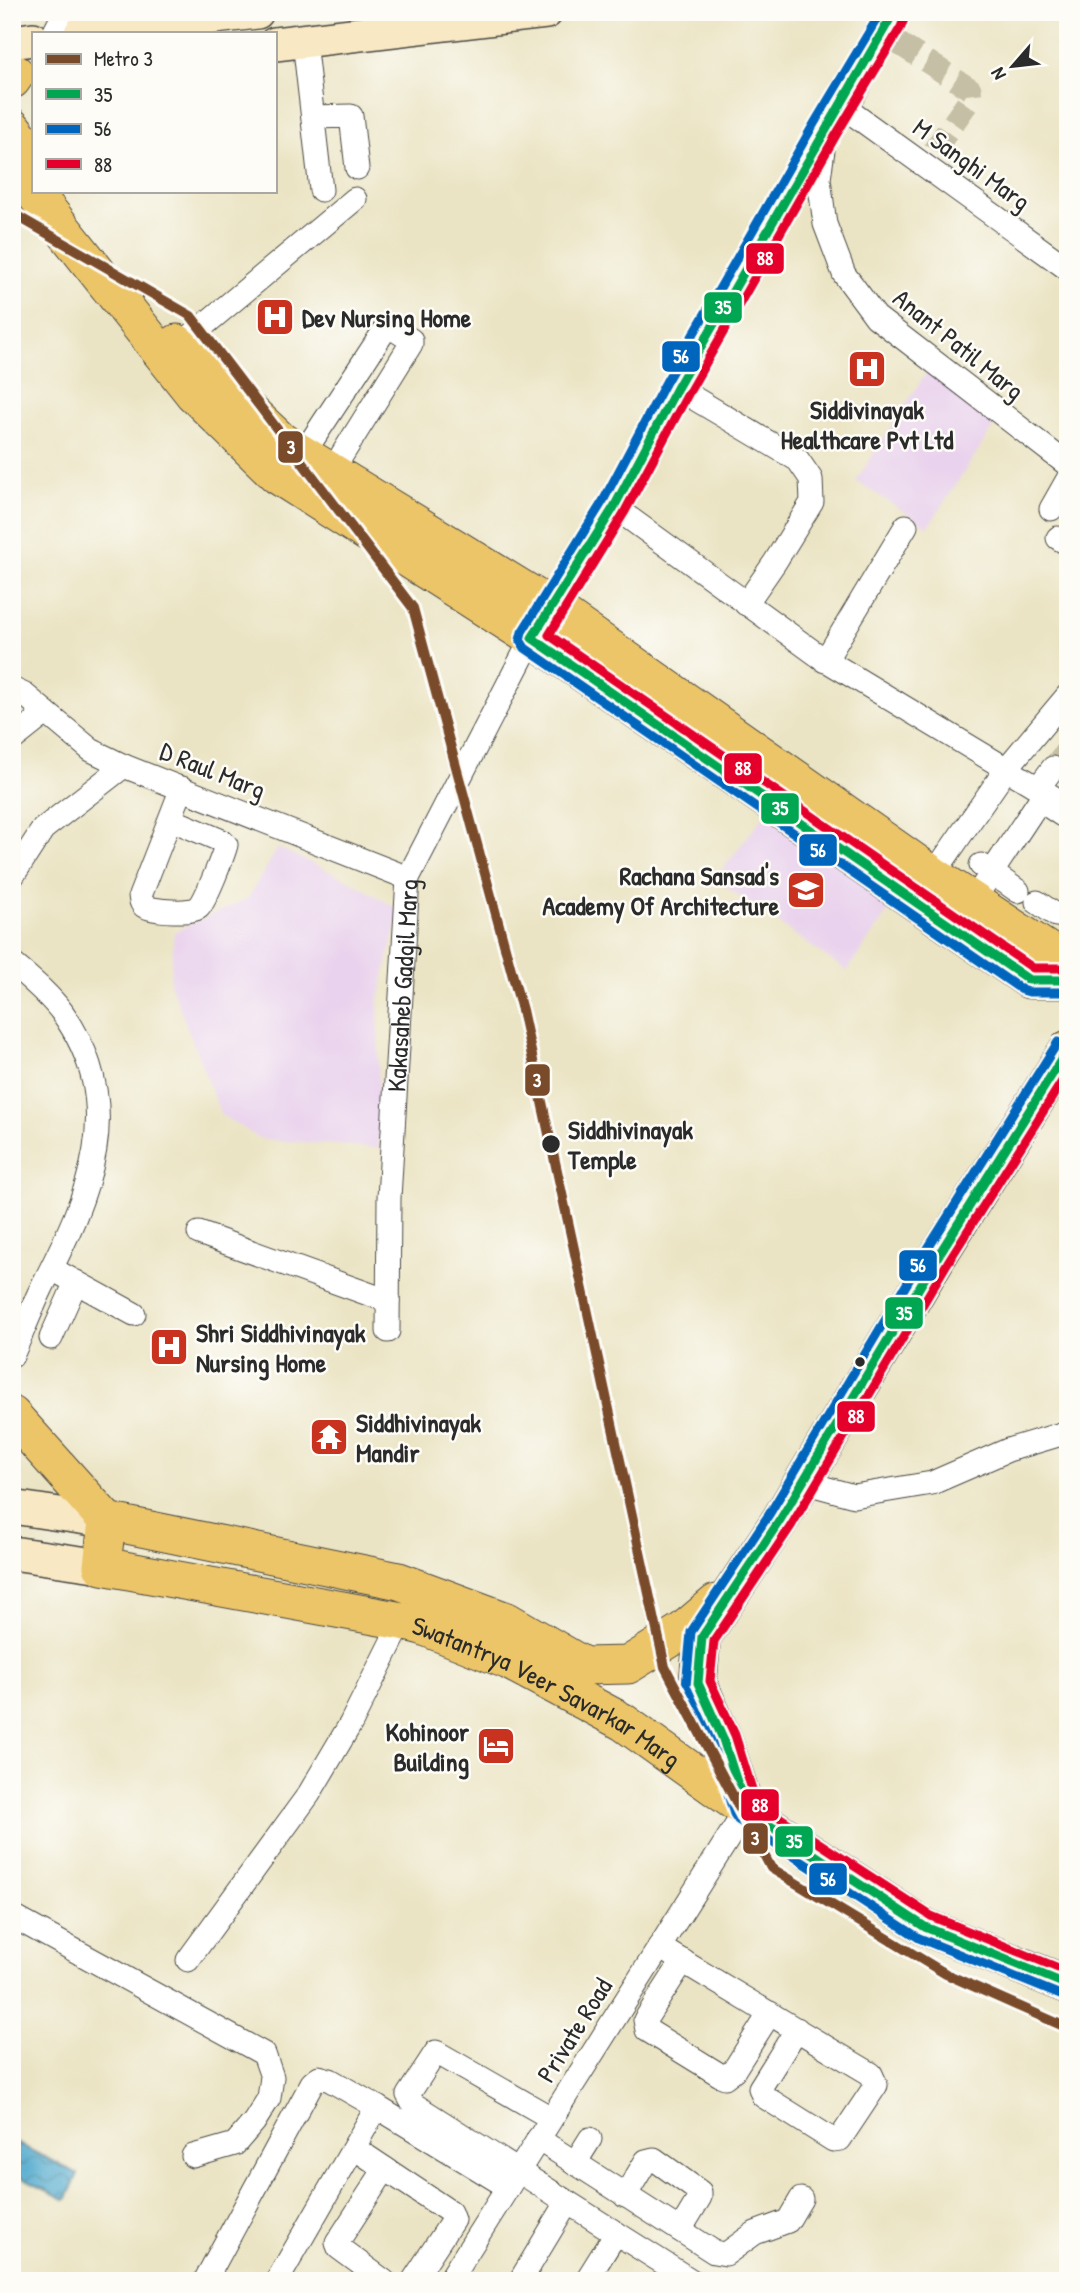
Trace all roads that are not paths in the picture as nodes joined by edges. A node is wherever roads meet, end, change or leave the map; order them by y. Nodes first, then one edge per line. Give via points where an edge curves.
1 (65, 12) edge
2 (257, 12) edge
3 (546, 12) edge
4 (887, 25) edge
5 (55, 32) edge
6 (89, 32) edge
7 (32, 41) edge
8 (289, 42) edge
9 (17, 69) edge
10 (313, 117) junction
11 (834, 117) junction
12 (12, 127) edge
13 (32, 153) edge
14 (12, 165) edge
15 (357, 168) dead end
16 (32, 190) edge
17 (321, 190) dead end
18 (33, 192) edge
19 (62, 192) edge
20 (355, 199) dead end
21 (1068, 269) edge
22 (179, 346) junction
23 (677, 388) junction
24 (317, 463) junction
25 (1068, 465) edge
26 (1068, 479) edge
27 (614, 507) junction
28 (1051, 509) dead end
29 (906, 526) dead end
30 (746, 604) junction
31 (550, 606) junction
32 (532, 638) junction
33 (830, 654) junction
34 (12, 689) edge
35 (1068, 695) edge
36 (46, 713) junction
37 (12, 740) edge
38 (124, 765) junction
39 (1007, 768) junction
40 (1053, 768) tunnel mouth
41 (182, 788) junction
42 (1038, 788) junction
43 (1068, 806) edge
44 (170, 819) dead end
45 (1068, 819) edge
46 (12, 877) edge
47 (971, 877) junction
48 (408, 878) junction
49 (1068, 917) edge
50 (12, 963) edge
51 (1067, 979) edge
52 (1068, 1049) edge
53 (199, 1233) dead end
54 (52, 1269) junction
55 (76, 1282) junction
56 (388, 1301) junction
57 (134, 1314) dead end
58 (387, 1331) dead end
59 (51, 1338) dead end
60 (12, 1356) edge
61 (12, 1415) edge
62 (1068, 1432) edge
63 (803, 1482) junction
64 (12, 1507) edge
65 (107, 1521) junction
66 (12, 1553) edge
67 (102, 1566) junction
68 (738, 1584) junction
69 (402, 1621) junction
70 (746, 1810) junction
71 (12, 1916) edge
72 (659, 1947) junction
73 (188, 1961) dead end
74 (683, 1961) junction
75 (1068, 1985) edge
76 (770, 2013) junction
77 (797, 2029) junction
78 (377, 2107) junction
79 (551, 2118) junction
80 (538, 2139) junction
81 (590, 2139) dead end
82 (354, 2148) junction
83 (193, 2156) dead end
84 (575, 2163) junction
85 (385, 2169) junction
86 (513, 2178) junction
87 (625, 2196) junction
88 (801, 2199) dead end
89 (567, 2203) junction
90 (680, 2230) junction
91 (616, 2233) junction
92 (205, 2281) edge
93 (277, 2281) edge
94 (384, 2281) edge
95 (413, 2281) edge
96 (449, 2281) edge
97 (520, 2281) edge
98 (586, 2281) edge
99 (692, 2281) edge

1 - 5 street
2 - 6 main road
3 - 8 main road
4 - 11 main road, Kakasaheb Gadgil Marg
7 - 9 main road
8 - 10 street
10 - 15 street via 351,116
10 - 17 street
11 - 21 street, M Sanghi Marg via 927,160
11 - 23 main road, Kakasaheb Gadgil Marg
11 - 25 street, Anant Patil Marg via 819,180 825,224 844,274 876,317
12 - 13 main road
14 - 16 main road
18 - 32 main road via 193,393 277,475
19 - 22 main road
20 - 22 street
22 - 24 main road via 281,441
23 - 27 main road, Kakasaheb Gadgil Marg
23 - 30 street via 798,460 811,479 812,502
24 - 24 street via 411,344 411,340 389,326
24 - 31 main road
26 - 28 street
27 - 30 street
27 - 31 main road, Kakasaheb Gadgil Marg
29 - 33 street
30 - 33 street
31 - 32 main road, Kakasaheb Gadgil Marg
31 - 47 main road
32 - 48 street, Kakasaheb Gadgil Marg
32 - 51 main road via 1029,980
33 - 39 street via 866,673
34 - 36 street, D Raul Marg
35 - 39 street via 1050,725
36 - 37 street
36 - 38 street, D Raul Marg via 91,750
38 - 41 street, D Raul Marg
38 - 46 street via 43,830
39 - 42 street
39 - 47 street
40 - 42 street
41 - 44 street
41 - 48 street, D Raul Marg
42 - 43 street
45 - 47 street via 1044,803 1037,804
47 - 49 street
47 - 51 main road via 1050,952
48 - 56 street, Kakasaheb Gadgil Marg via 389,1198
50 - 54 street via 61,1010 93,1073 98,1101 99,1131 82,1202
52 - 63 main road
53 - 56 street
54 - 55 street
54 - 60 street
55 - 57 street
55 - 59 street
56 - 58 street, Kakasaheb Gadgil Marg
61 - 65 main road
62 - 63 street via 1008,1450 932,1483 854,1496
63 - 68 main road
64 - 65 main road, Swatantrya Veer Savarkar Marg
65 - 67 main road
65 - 68 main road, Swatantrya Veer Savarkar Marg via 399,1581 507,1621 584,1666 628,1665 684,1630
66 - 67 main road, Swatantrya Veer Savarkar Marg
67 - 69 main road, Swatantrya Veer Savarkar Marg
68 - 70 main road via 702,1637 698,1683 723,1739
69 - 70 main road, Swatantrya Veer Savarkar Marg via 509,1661 623,1721
69 - 73 street via 309,1794
70 - 72 street, Private Road
70 - 75 main road, Swatantrya Veer Savarkar Marg via 925,1927
71 - 83 street via 264,2054 272,2077 269,2098 254,2122 234,2144
72 - 74 street
72 - 79 street, Private Road
74 - 76 street
74 - 76 street via 644,2025 720,2075 725,2077 734,2070
76 - 77 street
77 - 77 street via 760,2091 832,2140 840,2139 876,2081
78 - 82 street
78 - 86 street
78 - 92 street via 330,2080 316,2079
79 - 80 street, Private Road
79 - 86 street via 439,2052 433,2054 408,2095 410,2101
80 - 84 street
80 - 86 street, Private Road
81 - 84 street
82 - 85 street
82 - 93 street
84 - 87 street
85 - 94 street via 337,2243
85 - 95 street via 453,2216
86 - 89 street
86 - 96 street, Private Road
87 - 90 street
87 - 90 street via 646,2161 654,2159 700,2192
88 - 90 street via 788,2221 755,2233 726,2254 714,2252
89 - 91 street
89 - 97 street
91 - 98 street
91 - 99 street

